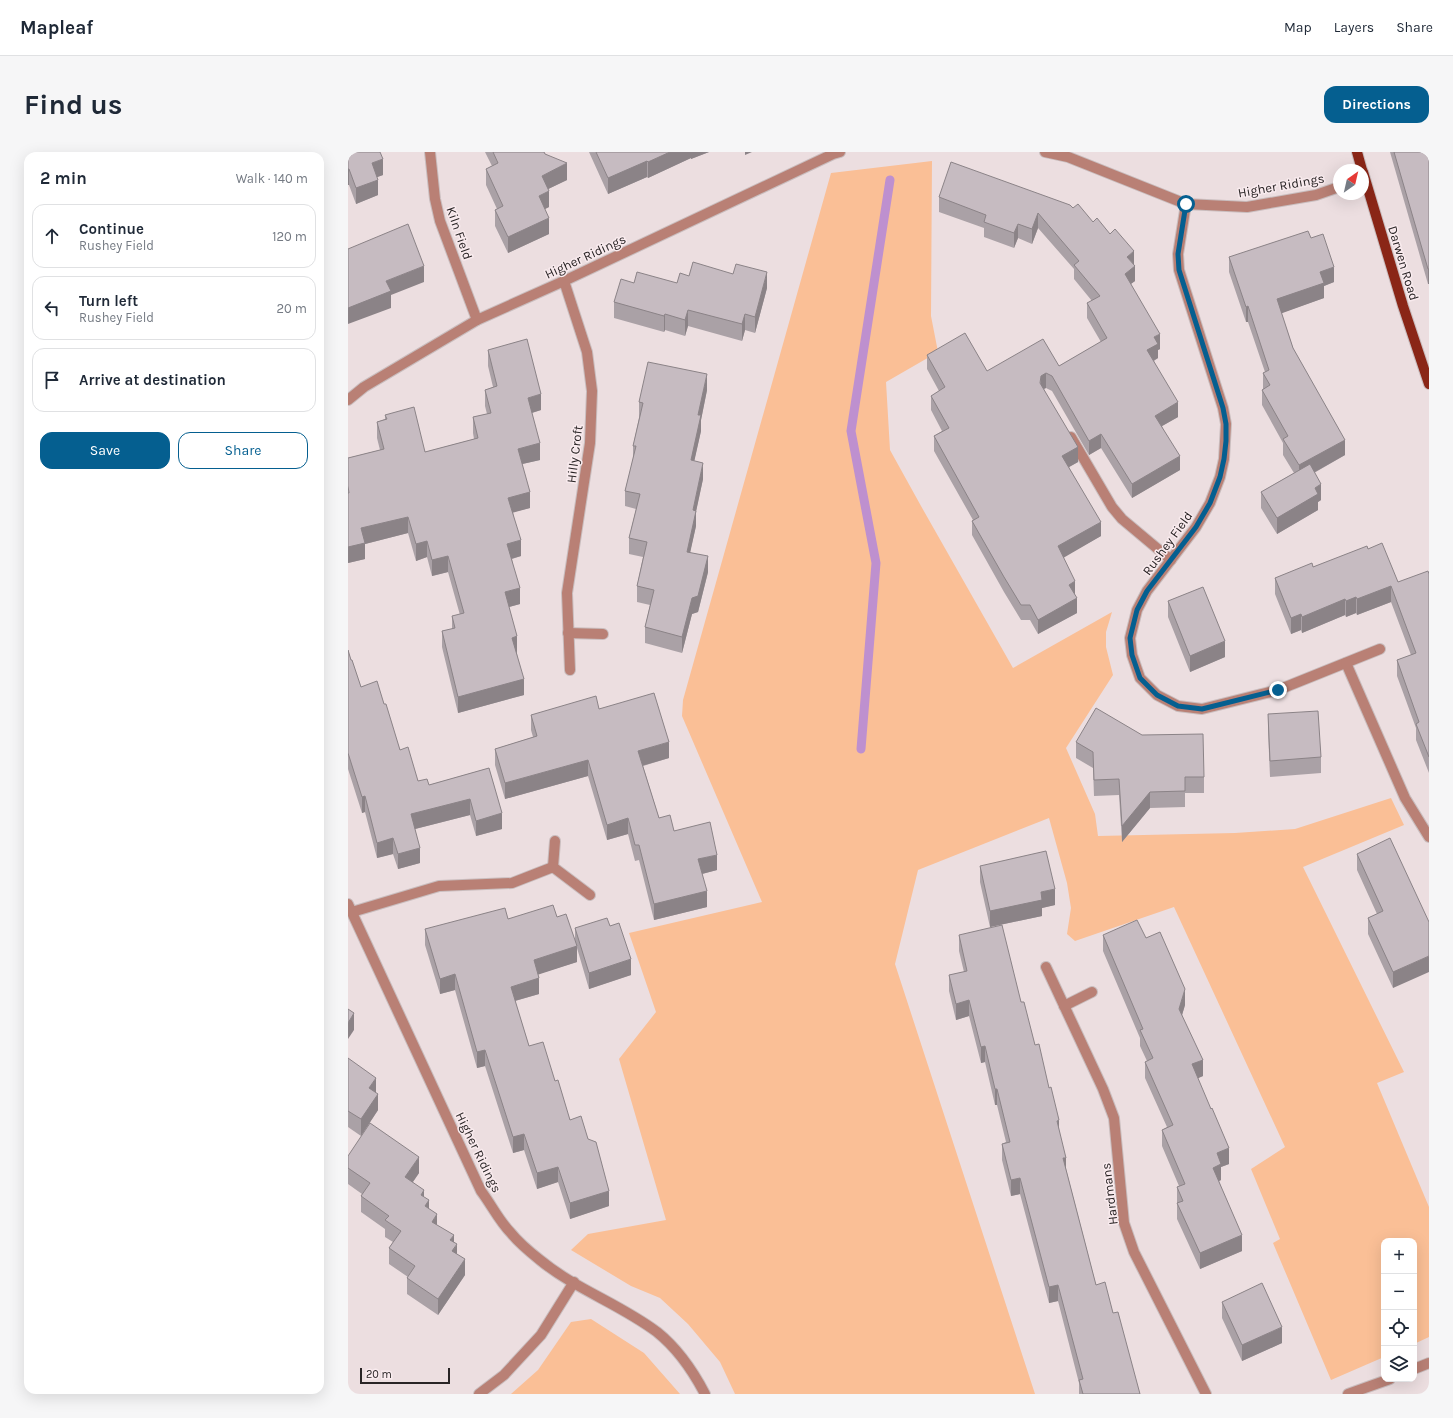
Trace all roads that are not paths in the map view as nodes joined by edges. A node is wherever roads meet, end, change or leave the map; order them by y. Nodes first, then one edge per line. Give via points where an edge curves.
1 (430, 152) edge
2 (840, 152) edge
3 (1045, 152) edge
4 (1356, 152) edge
5 (1069, 155) edge
6 (1360, 164) edge
7 (1333, 190) edge
8 (1369, 195) edge
9 (1186, 204) junction
10 (564, 281) junction
11 (477, 320) junction
12 (1429, 384) edge
13 (348, 400) edge
14 (1066, 428) edge
15 (1171, 560) junction
16 (568, 633) junction
17 (603, 634) dead end
18 (1380, 649) dead end
19 (1346, 663) junction
20 (570, 670) dead end
21 (1429, 837) edge
22 (555, 841) dead end
23 (553, 867) junction
24 (590, 894) dead end
25 (350, 908) edge
26 (1046, 967) dead end
27 (1092, 992) dead end
28 (1064, 1006) junction
29 (574, 1282) junction
30 (1429, 1363) edge
31 (1417, 1368) edge
32 (1382, 1382) edge
33 (479, 1394) edge
34 (705, 1394) edge
35 (1206, 1394) edge
36 (1348, 1394) edge

1 - 11 street, Kiln Field via 440,221
2 - 10 street, Higher Ridings
3 - 5 street, Higher Ridings
4 - 6 main road, Darwen Road
5 - 9 street, Higher Ridings
7 - 9 street, Higher Ridings via 1247,207
8 - 12 main road, Darwen Road
9 - 15 street, Rushey Field via 1178,254 1179,270 1223,408 1226,441 1222,471 1210,503
10 - 11 street, Higher Ridings
10 - 16 street, Hilly Croft via 587,352 592,392 590,443 567,594
11 - 13 street, Higher Ridings via 364,387
14 - 15 street via 1122,520
15 - 19 street, Rushey Field via 1147,591 1137,610 1130,638 1132,655 1140,678 1157,695 1178,706 1202,709 1278,690
16 - 17 street
16 - 20 street, Hilly Croft
18 - 19 street, Rushey Field
19 - 21 street via 1405,798
22 - 23 street
23 - 24 street
23 - 25 street, Higher Ridings via 512,883 439,886
25 - 29 street, Higher Ridings via 481,1191 510,1233 541,1261
26 - 28 street, Hardmans
27 - 28 street
28 - 35 street, Hardmans via 1114,1118 1124,1222 1134,1252
29 - 33 street via 541,1335 504,1376
29 - 34 street, Higher Ridings via 658,1333 681,1356
30 - 31 street
32 - 36 street

